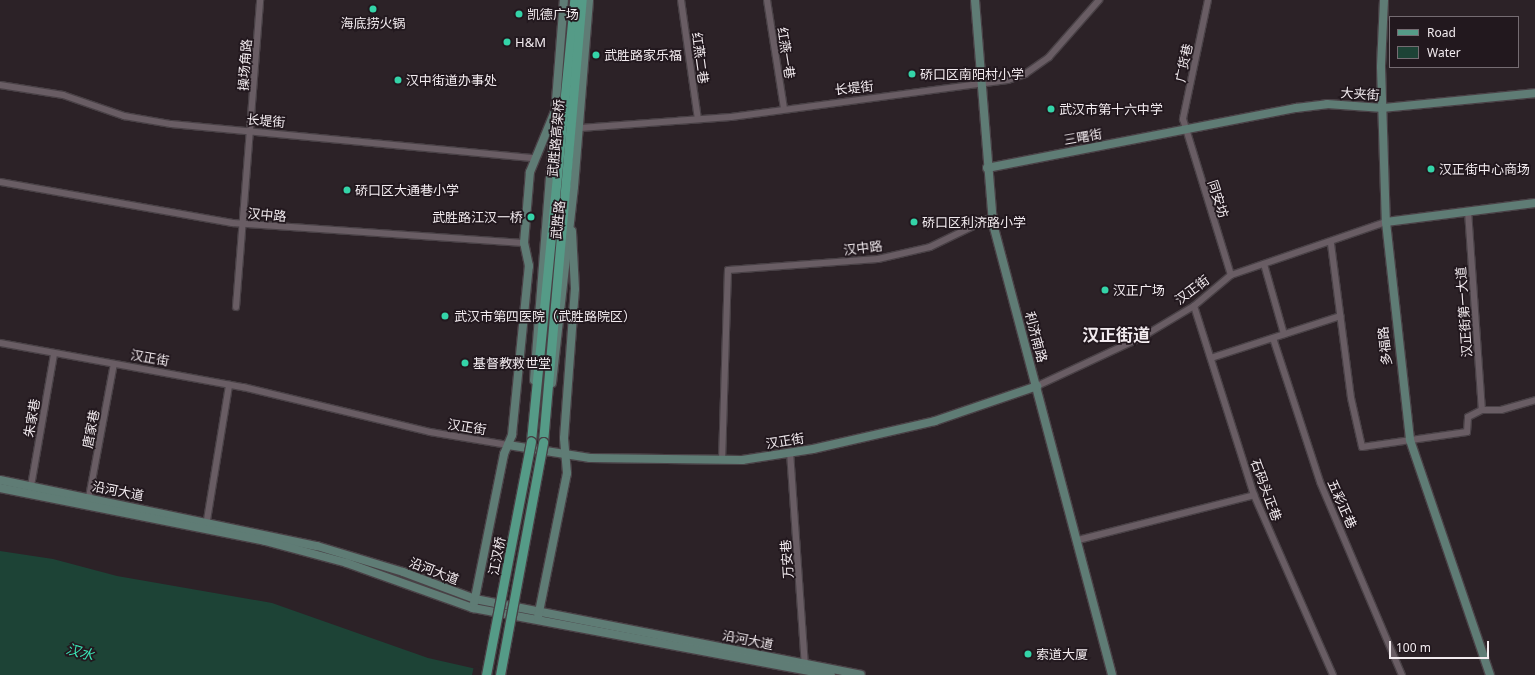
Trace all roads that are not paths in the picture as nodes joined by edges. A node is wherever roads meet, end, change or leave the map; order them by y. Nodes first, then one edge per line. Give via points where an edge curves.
1 (260, 0) edge
2 (574, 0) edge
3 (582, 0) edge
4 (589, 0) edge
5 (594, 0) edge
6 (681, 0) edge
7 (767, 0) edge
8 (975, 0) edge
9 (1099, 0) edge
10 (1208, 0) edge
11 (1384, 0) edge
12 (563, 1) edge
13 (590, 13) junction
14 (0, 85) edge
15 (981, 85) junction
16 (1535, 93) edge
17 (1383, 108) junction
18 (784, 109) junction
19 (554, 111) junction
20 (698, 119) junction
21 (580, 128) junction
22 (1185, 130) junction
23 (251, 131) junction
24 (534, 158) junction
25 (986, 168) junction
26 (0, 182) edge
27 (10, 186) junction
28 (0, 188) edge
29 (1535, 203) edge
30 (1468, 211) junction
31 (992, 217) junction
32 (571, 221) junction
33 (1386, 222) junction
34 (244, 224) junction
35 (524, 243) junction
36 (1331, 244) junction
37 (1264, 264) junction
38 (529, 266) junction
39 (1231, 275) junction
40 (538, 295) junction
41 (1194, 306) junction
42 (236, 307) dead end
43 (1340, 316) junction
44 (1284, 334) junction
45 (1273, 338) junction
46 (0, 343) edge
47 (54, 354) junction
48 (1211, 358) junction
49 (114, 364) junction
50 (543, 373) junction
51 (229, 385) junction
52 (1037, 386) junction
53 (1535, 400) edge
54 (535, 409) junction
55 (1482, 410) junction
56 (545, 412) junction
57 (1410, 440) junction
58 (532, 441) joint
59 (543, 442) joint
60 (508, 445) junction
61 (790, 452) junction
62 (566, 455) junction
63 (722, 460) junction
64 (0, 480) edge
65 (31, 486) junction
66 (0, 488) edge
67 (1254, 495) junction
68 (89, 497) junction
69 (207, 520) junction
70 (1078, 540) junction
71 (475, 599) junction
72 (473, 608) junction
73 (539, 612) junction
74 (536, 622) junction
75 (805, 664) junction
76 (486, 675) edge
77 (500, 675) edge
78 (831, 675) edge
79 (861, 675) edge
80 (1112, 675) edge
81 (1333, 675) edge
82 (1402, 675) edge
83 (1490, 675) edge

1 - 23 street, 操场角路
2 - 50 main road, 武胜路高架桥
3 - 50 main road, 武胜路高架桥
4 - 13 main road, 武胜路
5 - 13 main road
6 - 20 street, 红燕二巷
7 - 18 street, 红燕一巷
8 - 15 main road, 利济南路
9 - 15 street, 长堤街 via 1037,65 1025,74
10 - 22 street, 广货巷 via 1186,104
11 - 17 main road, 多福路 via 1381,67
12 - 19 main road, 武胜路
13 - 21 main road, 武胜路
14 - 23 street, 长堤街 via 64,95 124,116
15 - 18 street, 长堤街
15 - 25 main road, 利济南路
16 - 17 main road, 大夹街
17 - 22 main road, 大夹街 via 1327,104
17 - 33 main road, 多福路
18 - 20 street, 长堤街
19 - 24 main road
19 - 40 main road, 武胜路
20 - 21 street, 长堤街
21 - 32 main road, 武胜路
22 - 25 main road, 三曙街
22 - 39 street, 同安坊
23 - 24 street, 长堤街
23 - 34 street, 操场角路
24 - 35 main road
25 - 31 main road, 利济南路
26 - 27 street, 汉中路
27 - 28 street, 汉中路
27 - 34 street, 汉中路
29 - 30 main road, 汉正街
30 - 33 main road, 汉正街
30 - 55 street, 汉正街第一大道
31 - 52 main road, 利济南路
31 - 63 street, 汉中路 via 930,247 878,259 728,270
32 - 56 main road, 武胜路 via 563,296
32 - 62 main road via 576,248 564,438
33 - 36 street, 汉正街
33 - 57 main road, 多福路
34 - 35 street, 汉中路
34 - 42 street, 操场角路
35 - 38 main road
36 - 37 street, 汉正街
36 - 43 street
37 - 39 street, 汉正街
37 - 44 street
38 - 40 main road
38 - 60 main road
39 - 41 street, 汉正街
40 - 54 main road, 武胜路
41 - 48 street, 石码头正巷
41 - 52 street, 汉正街 via 1142,337
43 - 44 street
43 - 57 street via 1362,447
44 - 45 street
45 - 48 street
45 - 82 street, 五彩正巷 via 1320,482
46 - 47 street, 汉正街
47 - 49 street, 汉正街
47 - 65 street, 朱家巷
48 - 67 street, 石码头正巷
49 - 51 street, 汉正街
49 - 68 street, 唐家巷
50 - 54 main road
50 - 56 main road
51 - 60 street, 汉正街 via 457,438
51 - 69 street
52 - 61 main road, 汉正街 via 935,421
52 - 70 main road, 利济南路
53 - 55 street via 1500,410
54 - 58 main road, 武胜路
55 - 57 street via 1468,417 1467,432
56 - 59 main road, 武胜路
57 - 83 main road, 多福路
58 - 76 main road, 江汉桥, bridge
59 - 77 main road, 江汉桥, bridge
60 - 62 main road, 汉正街
60 - 71 main road
61 - 63 main road, 汉正街
61 - 75 street, 万安巷
62 - 63 main road, 汉正街
62 - 73 main road via 567,473
64 - 65 main road, 沿河大道
65 - 68 main road, 沿河大道
66 - 72 main road, 沿河大道 via 265,541 347,563
67 - 70 street
67 - 81 street, 石码头正巷
68 - 69 main road, 沿河大道
69 - 71 main road, 沿河大道 via 365,559
70 - 80 main road, 利济南路
71 - 72 main road
71 - 73 main road, 沿河大道
72 - 74 main road, 沿河大道
73 - 74 main road
73 - 75 main road, 沿河大道
74 - 78 main road, 沿河大道
75 - 79 main road, 沿河大道

